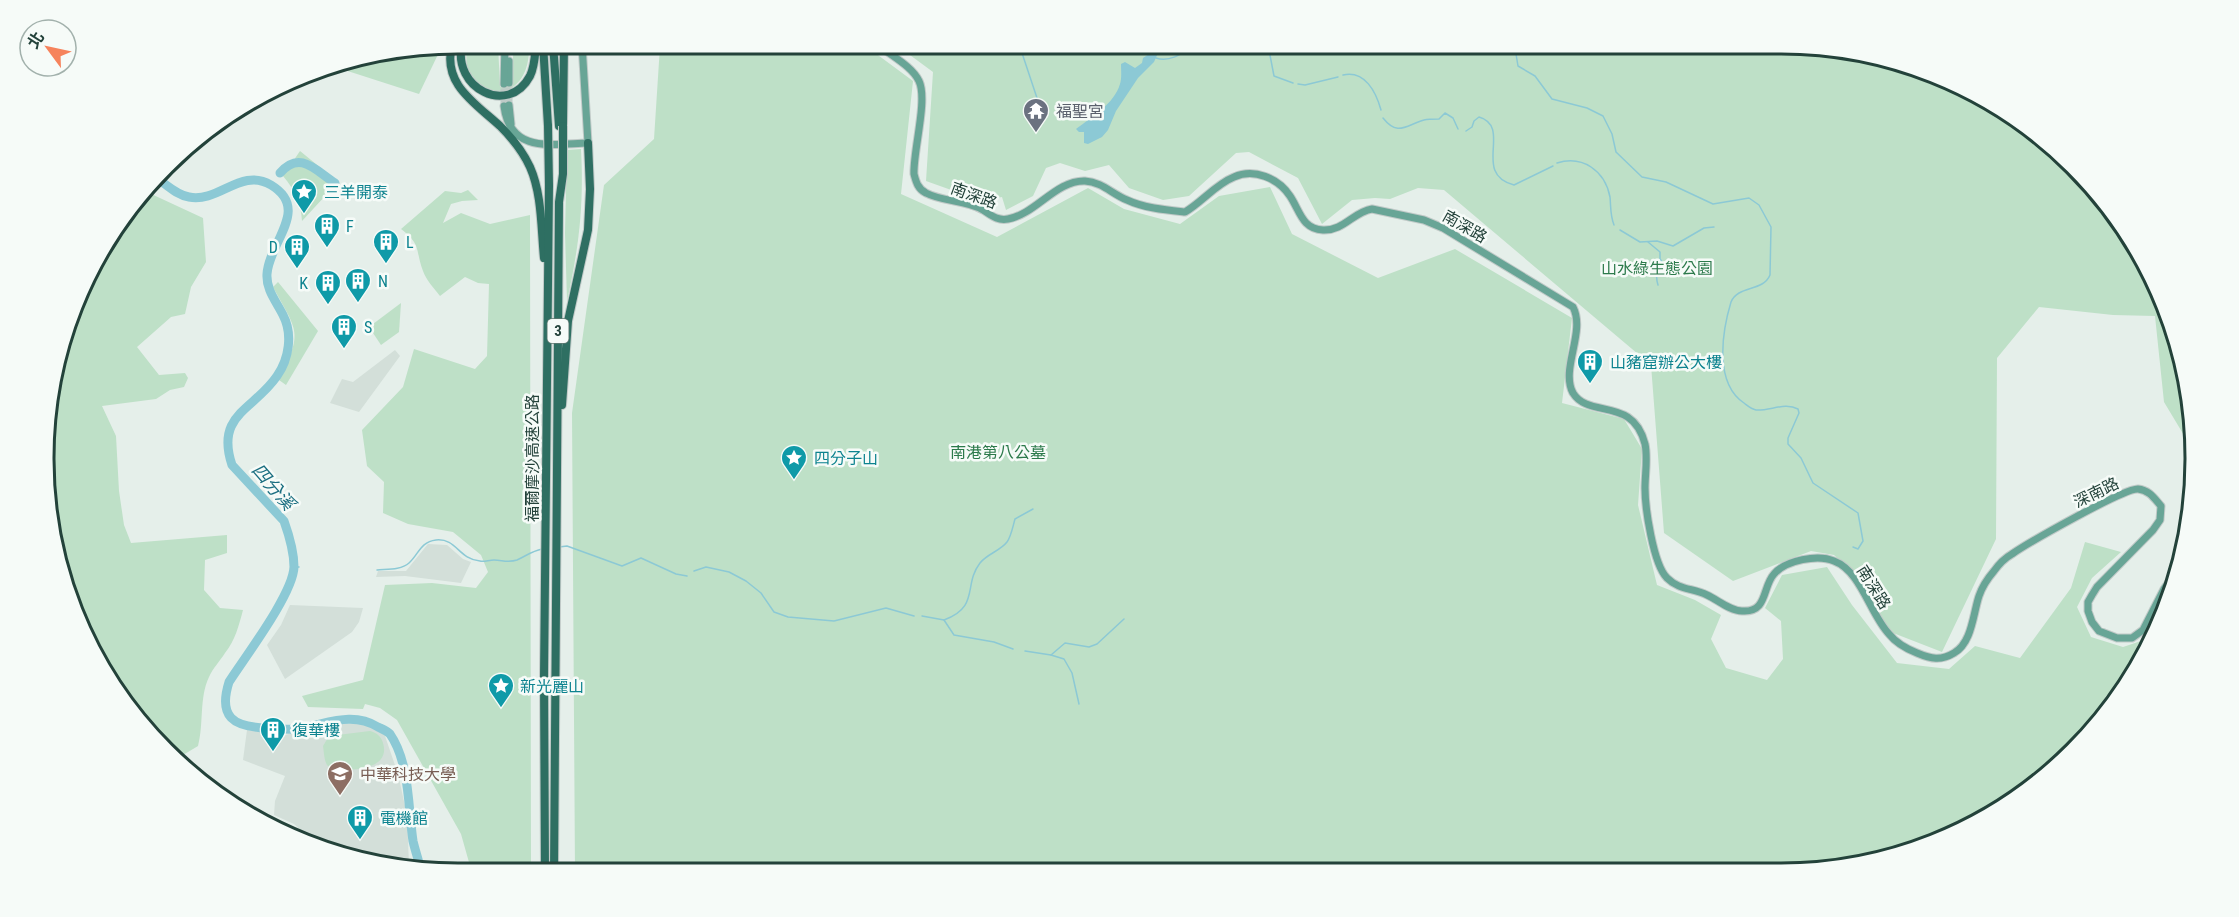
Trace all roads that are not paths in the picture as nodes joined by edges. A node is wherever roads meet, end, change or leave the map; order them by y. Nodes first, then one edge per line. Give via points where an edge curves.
1 (451, 54) edge
2 (462, 54) edge
3 (509, 54) edge
4 (535, 54) edge
5 (544, 54) edge
6 (554, 54) edge
7 (564, 54) edge
8 (583, 54) edge
9 (890, 54) edge
10 (507, 83) tunnel mouth
11 (506, 105) tunnel mouth
12 (561, 126) junction
13 (588, 143) junction
14 (548, 302) junction
15 (557, 461) junction
16 (2164, 589) edge
17 (1911, 651) joint
18 (545, 863) edge
19 (554, 863) edge

1 - 14 highway via 450,65 457,85 510,136 533,176
2 - 4 highway via 464,74 478,90 504,95 525,83
3 - 10 main road
5 - 14 highway, 福爾摩沙高速公路 / 3, bridge via 548,126
6 - 12 highway
7 - 12 highway
8 - 13 main road
9 - 17 main road, 南深路 via 919,80 922,100 913,167 917,185 924,192 982,210 992,217 1008,220 1066,186 1084,181 1109,188 1136,203 1185,212 1230,178 1256,173 1269,177 1290,195 1310,227 1333,230 1372,209 1443,228 1574,307 1578,317 1571,388 1586,404 1613,410 1638,427 1646,452 1646,510 1666,577 1680,588 1703,593 1744,612 1759,606 1777,571 1802,561 1827,558 1846,567 1888,633
11 - 13 main road via 508,123 527,142
12 - 15 highway, 福爾摩沙高速公路 / 3, bridge
13 - 15 highway via 588,230 568,321
14 - 18 highway, 福爾摩沙高速公路 / 3
15 - 19 highway, 福爾摩沙高速公路 / 3
16 - 17 main road, 深南路 via 2143,630 2132,638 2117,639 2099,631 2092,622 2088,602 2097,586 2160,520 2161,506 2150,492 2137,488 2051,530 2003,560 1980,594 1966,642 1956,653 1933,659

